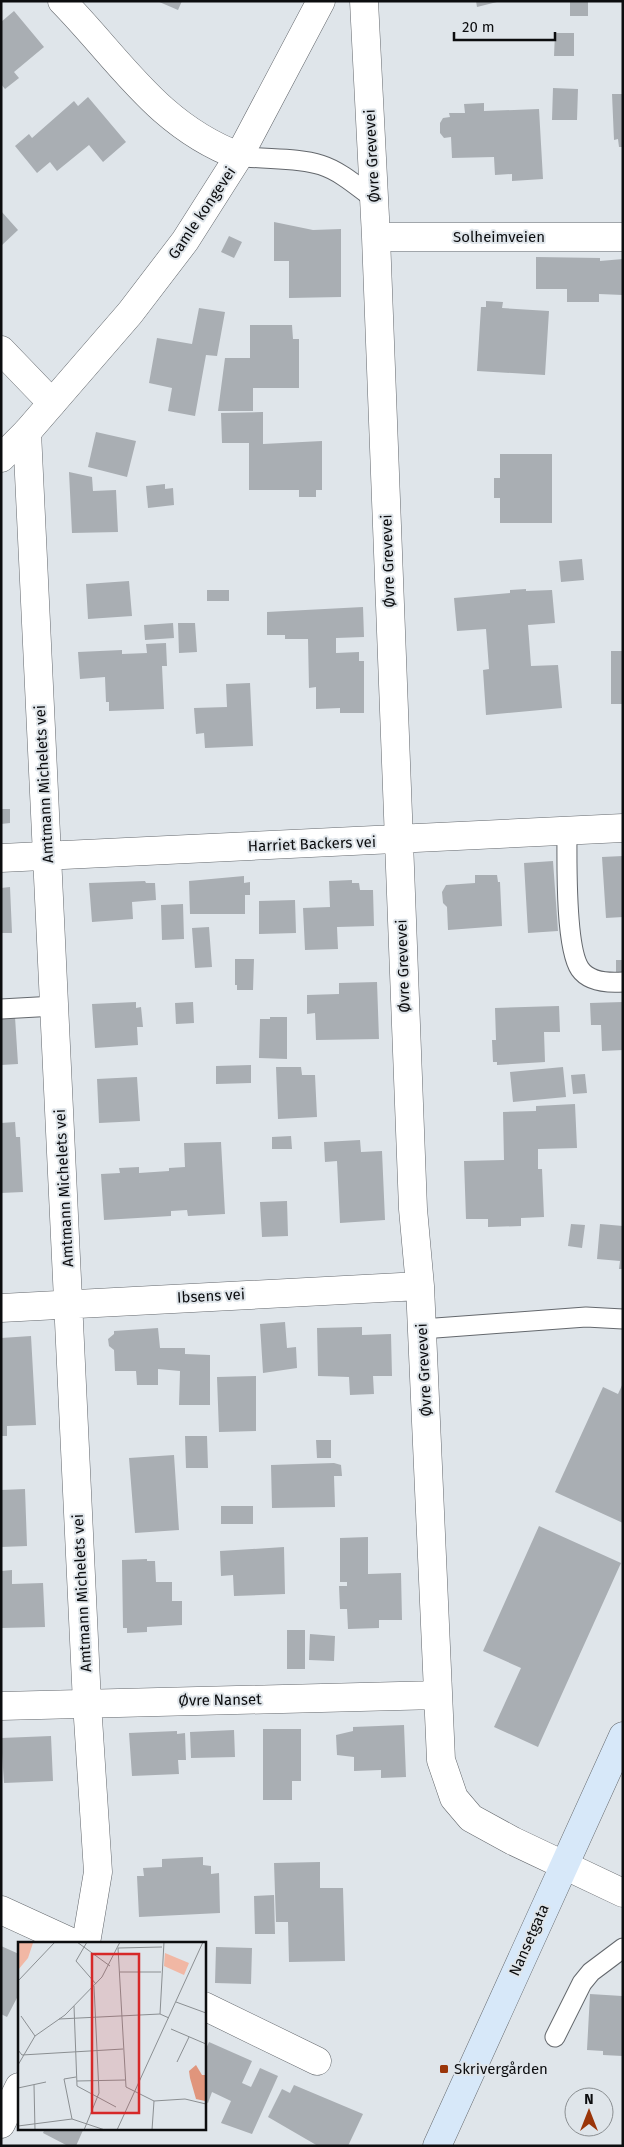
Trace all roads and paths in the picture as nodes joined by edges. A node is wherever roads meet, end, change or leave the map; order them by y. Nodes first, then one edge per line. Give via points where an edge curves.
1 (62, 1) edge
2 (321, 1) edge
3 (364, 1) edge
4 (239, 156) junction
5 (374, 198) junction
6 (376, 237) junction
7 (623, 237) edge
8 (1, 350) edge
9 (52, 404) junction
10 (28, 432) junction
11 (1, 458) edge
12 (623, 828) edge
13 (567, 831) junction
14 (398, 840) junction
15 (48, 855) junction
16 (1, 858) edge
17 (623, 982) edge
18 (55, 1006) junction
19 (1, 1009) edge
20 (420, 1286) junction
21 (70, 1304) junction
22 (1, 1308) edge
23 (623, 1319) edge
24 (422, 1329) junction
25 (438, 1695) junction
26 (88, 1703) junction
27 (1, 1706) edge
28 (623, 1736) edge
29 (563, 1865) junction
30 (623, 1892) edge
31 (1, 1910) edge
32 (71, 1942) edge
33 (86, 1942) edge
34 (623, 1948) edge
35 (205, 2006) edge
36 (555, 2037) dead end
37 (317, 2061) dead end
38 (18, 2089) edge
39 (1, 2124) edge
40 (437, 2146) edge

1 - 4 street via 157,106 212,146
2 - 4 street, Gamle kongevei
3 - 5 street, Øvre Grevevei
4 - 5 lane via 265,160 293,159 322,165
4 - 9 street, Gamle kongevei via 185,241 130,314
5 - 6 street, Øvre Grevevei
6 - 7 street, Solheimveien
6 - 14 street, Øvre Grevevei
8 - 9 street
9 - 10 street, Gamle kongevei
10 - 11 street, Gamle kongevei
10 - 15 street, Amtmann Michelets vei
12 - 13 street, Harriet Backers vei
13 - 14 street, Harriet Backers vei
13 - 17 lane via 570,926 580,970 600,981
14 - 15 street, Harriet Backers vei
14 - 20 street, Øvre Grevevei via 413,1199
15 - 16 street, Harriet Backers vei
15 - 18 street, Amtmann Michelets vei
18 - 19 lane
18 - 21 street, Amtmann Michelets vei
20 - 21 street, Ibsens vei
20 - 24 street, Øvre Grevevei
21 - 22 street, Ibsens vei
21 - 26 street, Amtmann Michelets vei
23 - 24 lane via 586,1317
24 - 25 street, Øvre Grevevei
25 - 26 street, Øvre Nanset
25 - 29 street, Øvre Grevevei via 441,1760 454,1798 471,1818
26 - 27 street, Øvre Nanset
26 - 33 street, Amtmann Michelets vei via 98,1872
28 - 29 main road, Nansetgata
29 - 30 street, Øvre Grevevei
29 - 40 main road, Nansetgata
31 - 32 street
34 - 36 lane via 591,1972 582,1983
35 - 37 street
38 - 39 street

